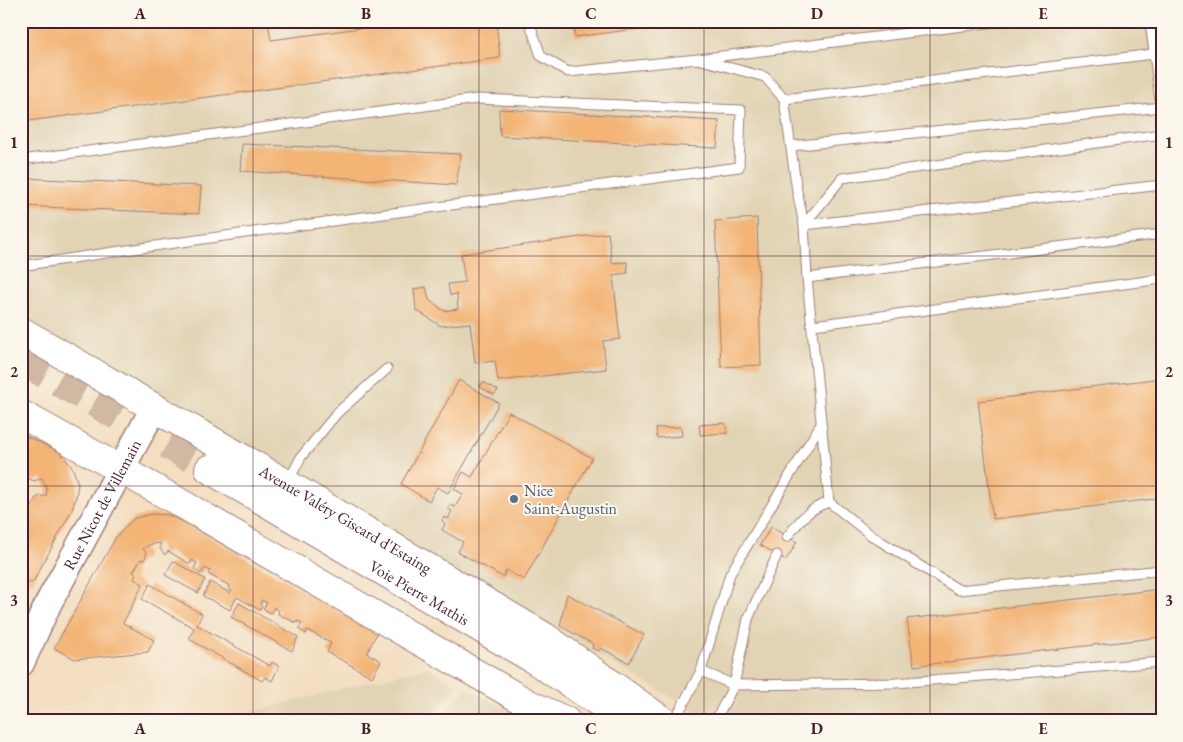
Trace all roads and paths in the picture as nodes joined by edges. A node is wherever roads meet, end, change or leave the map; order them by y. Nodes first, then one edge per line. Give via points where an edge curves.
1 (529, 21) edge
2 (1004, 21) edge
3 (1150, 21) edge
4 (1158, 54) edge
5 (698, 59) junction
6 (784, 99) junction
7 (1161, 110) edge
8 (1162, 134) edge
9 (791, 146) junction
10 (21, 160) edge
11 (1162, 185) edge
12 (804, 225) junction
13 (1162, 234) edge
14 (21, 266) edge
15 (807, 278) junction
16 (1162, 279) edge
17 (813, 325) junction
18 (21, 331) edge
19 (387, 369) dead end
20 (154, 408) junction
21 (21, 414) edge
22 (821, 423) junction
23 (209, 469) tunnel mouth
24 (119, 470) junction
25 (287, 484) junction
26 (829, 502) junction
27 (787, 537) dead end
28 (777, 555) dead end
29 (1162, 570) edge
30 (49, 602) junction
31 (21, 633) edge
32 (1162, 662) edge
33 (21, 663) edge
34 (701, 671) junction
35 (734, 685) junction
36 (473, 721) edge
37 (485, 721) edge
38 (566, 721) edge
39 (627, 721) edge
40 (663, 721) edge
41 (674, 721) edge
42 (715, 721) edge

1 - 5 lane via 541,56 568,72
2 - 5 lane
3 - 4 lane
4 - 6 lane
4 - 7 lane
5 - 6 lane via 765,76
6 - 9 lane
7 - 9 lane
8 - 12 lane via 842,178
9 - 12 lane
10 - 14 lane via 477,99 741,110 739,167
11 - 12 lane
12 - 15 lane
13 - 15 lane
15 - 17 lane
16 - 17 lane
17 - 22 lane
18 - 20 main road, Avenue Valéry Giscard d'Estaing
19 - 25 lane via 338,412 301,456
20 - 24 main road, Rue Nicot de Villemain
20 - 25 main road, Avenue Valéry Giscard d'Estaing
21 - 24 main road
22 - 26 lane
22 - 34 lane via 730,574
23 - 39 main road, Voie Pierre Mathis via 533,659
24 - 30 main road, Rue Nicot de Villemain
24 - 38 main road via 527,703
25 - 40 main road, Avenue Valéry Giscard d'Estaing via 545,637
26 - 27 lane via 815,506
26 - 29 lane via 872,536 959,590
28 - 35 lane via 748,619
30 - 31 main road
30 - 33 main road
32 - 35 lane via 895,683
34 - 35 lane
34 - 41 lane
35 - 42 lane
36 - 37 lane via 478,718

